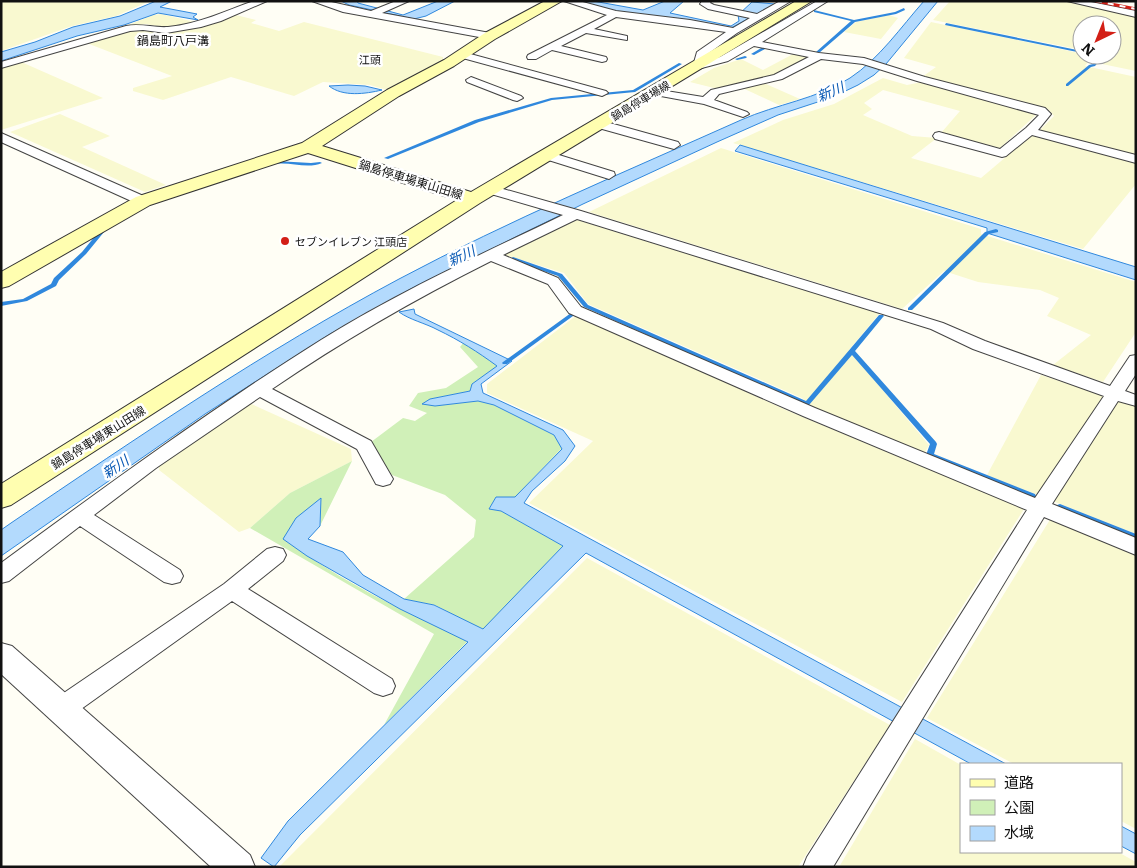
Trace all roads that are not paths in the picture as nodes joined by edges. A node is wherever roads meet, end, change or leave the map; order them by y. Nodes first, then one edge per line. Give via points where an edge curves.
1 (316, 1) edge
2 (405, 1) edge
3 (556, 1) edge
4 (568, 1) edge
5 (707, 1) edge
6 (787, 1) edge
7 (806, 1) edge
8 (824, 1) edge
9 (1071, 1) edge
10 (255, 2) edge
11 (374, 13) junction
12 (615, 14) junction
13 (1136, 14) edge
14 (758, 17) junction
15 (585, 30) junction
16 (490, 36) junction
17 (624, 38) dead end
18 (734, 38) junction
19 (753, 43) junction
20 (551, 47) junction
21 (463, 55) junction
22 (819, 56) junction
23 (532, 57) dead end
24 (602, 59) dead end
25 (1, 65) edge
26 (698, 66) junction
27 (537, 75) junction
28 (471, 80) dead end
29 (498, 90) junction
30 (654, 92) junction
31 (602, 93) dead end
32 (517, 98) dead end
33 (706, 101) junction
34 (743, 114) dead end
35 (599, 124) junction
36 (1030, 131) junction
37 (939, 136) dead end
38 (1, 137) edge
39 (674, 145) dead end
40 (308, 147) junction
41 (546, 156) junction
42 (1136, 159) edge
43 (609, 174) dead end
44 (481, 194) junction
45 (143, 201) junction
46 (574, 214) junction
47 (491, 256) junction
48 (1, 281) edge
49 (1136, 360) edge
50 (260, 389) junction
51 (1116, 393) junction
52 (1136, 401) edge
53 (383, 479) dead end
54 (1, 498) edge
55 (1039, 508) junction
56 (80, 516) junction
57 (1136, 547) edge
58 (274, 554) dead end
59 (1, 575) edge
60 (172, 576) dead end
61 (232, 590) junction
62 (1, 655) edge
63 (383, 686) dead end
64 (61, 709) junction
65 (224, 863) edge
66 (818, 867) edge

1 - 11 street
2 - 11 street
3 - 16 main road
4 - 12 street
5 - 14 street via 705,4 711,7
6 - 14 street
7 - 18 main road, 鍋島停車場線
8 - 19 street
9 - 13 street
10 - 25 street via 228,16 201,24 166,30 129,28
11 - 16 street
12 - 15 street
12 - 18 street via 690,23
14 - 18 street
15 - 17 street
15 - 20 street
16 - 21 main road
18 - 26 main road, 鍋島停車場線
19 - 22 street
19 - 26 street via 724,59
20 - 23 street
20 - 24 street
21 - 27 street
21 - 40 main road via 393,93
22 - 33 street via 778,77 716,92
22 - 36 street via 886,66 921,79 1041,110 1046,114
26 - 30 main road, 鍋島停車場線
27 - 29 street
27 - 31 street
28 - 29 street
29 - 32 street
30 - 33 street
30 - 35 main road, 鍋島停車場線
33 - 34 street
35 - 39 street
35 - 41 main road, 鍋島停車場線
36 - 37 street via 1002,153
36 - 42 street
38 - 45 street
40 - 44 main road, 鍋島停車場東山田線
40 - 45 main road
41 - 43 street
41 - 44 main road, 鍋島停車場線
44 - 46 street via 546,205
44 - 54 main road, 鍋島停車場東山田線
45 - 48 main road
46 - 47 street
46 - 51 street via 937,326 978,345
47 - 50 street via 328,343
47 - 55 street via 554,281 575,310
49 - 51 street
50 - 53 street via 364,445
50 - 56 street via 149,463
51 - 52 street
51 - 55 street
55 - 57 street
55 - 66 street
56 - 59 street
56 - 60 street
58 - 61 street
61 - 63 street
61 - 64 street
62 - 64 street
64 - 65 street

